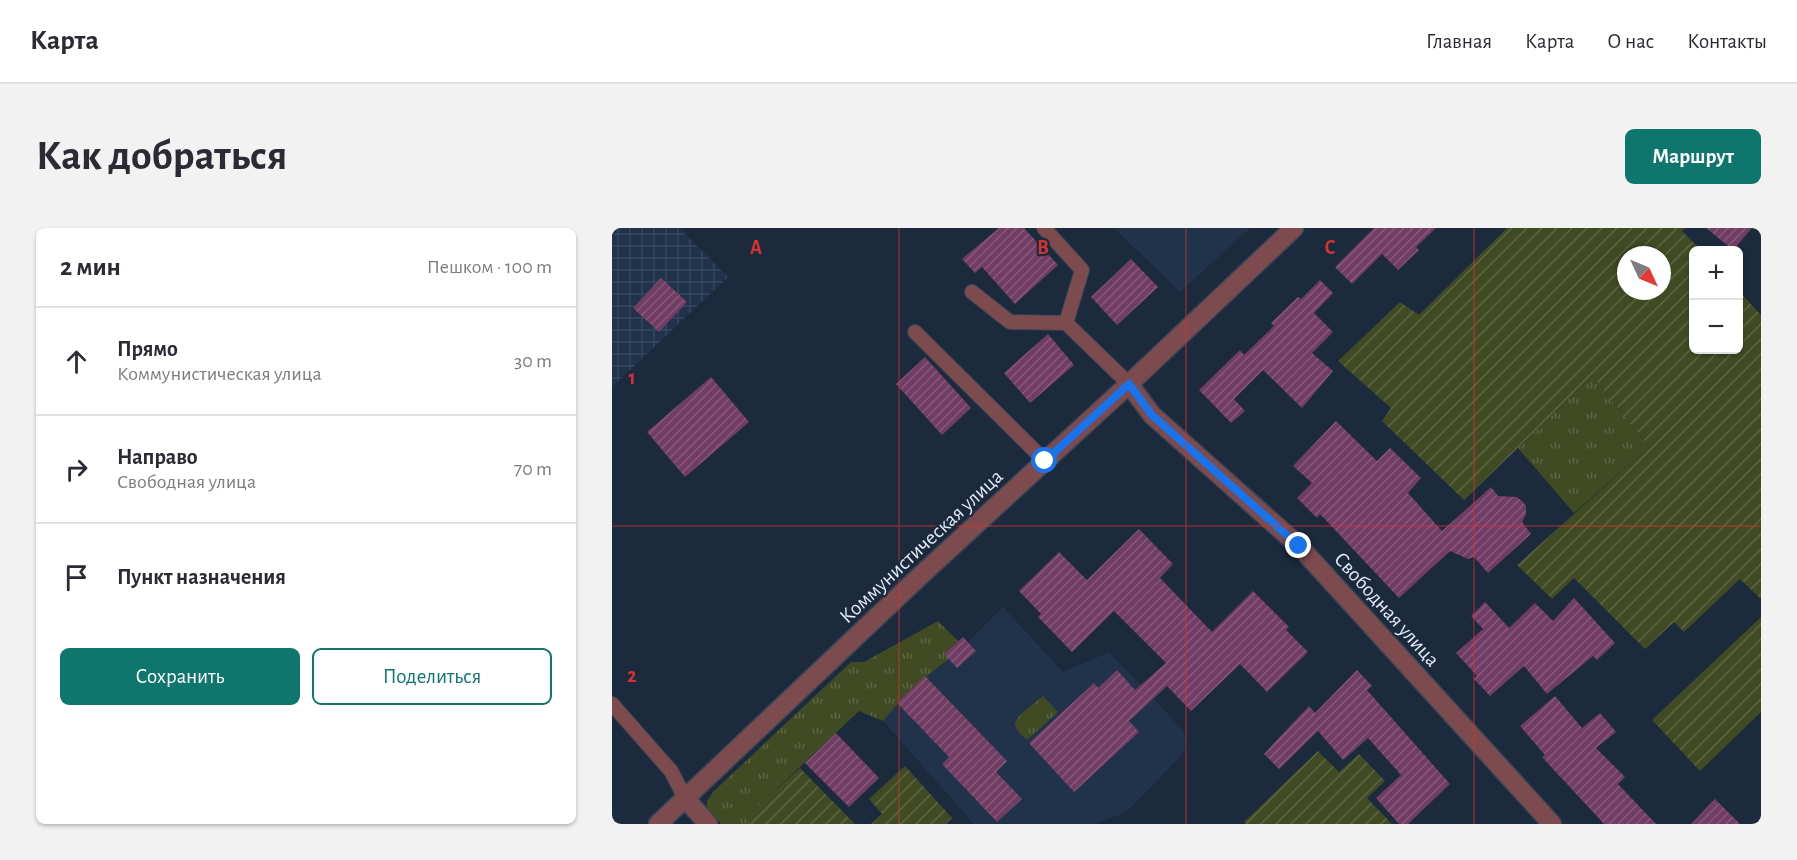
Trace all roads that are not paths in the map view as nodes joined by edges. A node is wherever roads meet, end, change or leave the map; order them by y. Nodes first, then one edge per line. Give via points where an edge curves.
1 (1044, 228) edge
2 (1294, 228) edge
3 (972, 292) dead end
4 (1066, 323) junction
5 (915, 332) dead end
6 (1129, 384) junction
7 (1045, 461) junction
8 (612, 704) edge
9 (685, 798) junction
10 (658, 824) edge
11 (708, 824) edge
12 (1552, 824) edge

1 - 4 lane via 1082,270
2 - 6 street, Коммунистическая улица
3 - 4 lane via 1010,322
4 - 6 lane
5 - 7 lane
6 - 7 street, Коммунистическая улица
6 - 12 street, Свободная улица via 1152,415 1299,546
7 - 9 street, Коммунистическая улица
8 - 9 lane via 671,771
9 - 10 street, Коммунистическая улица
9 - 11 street

